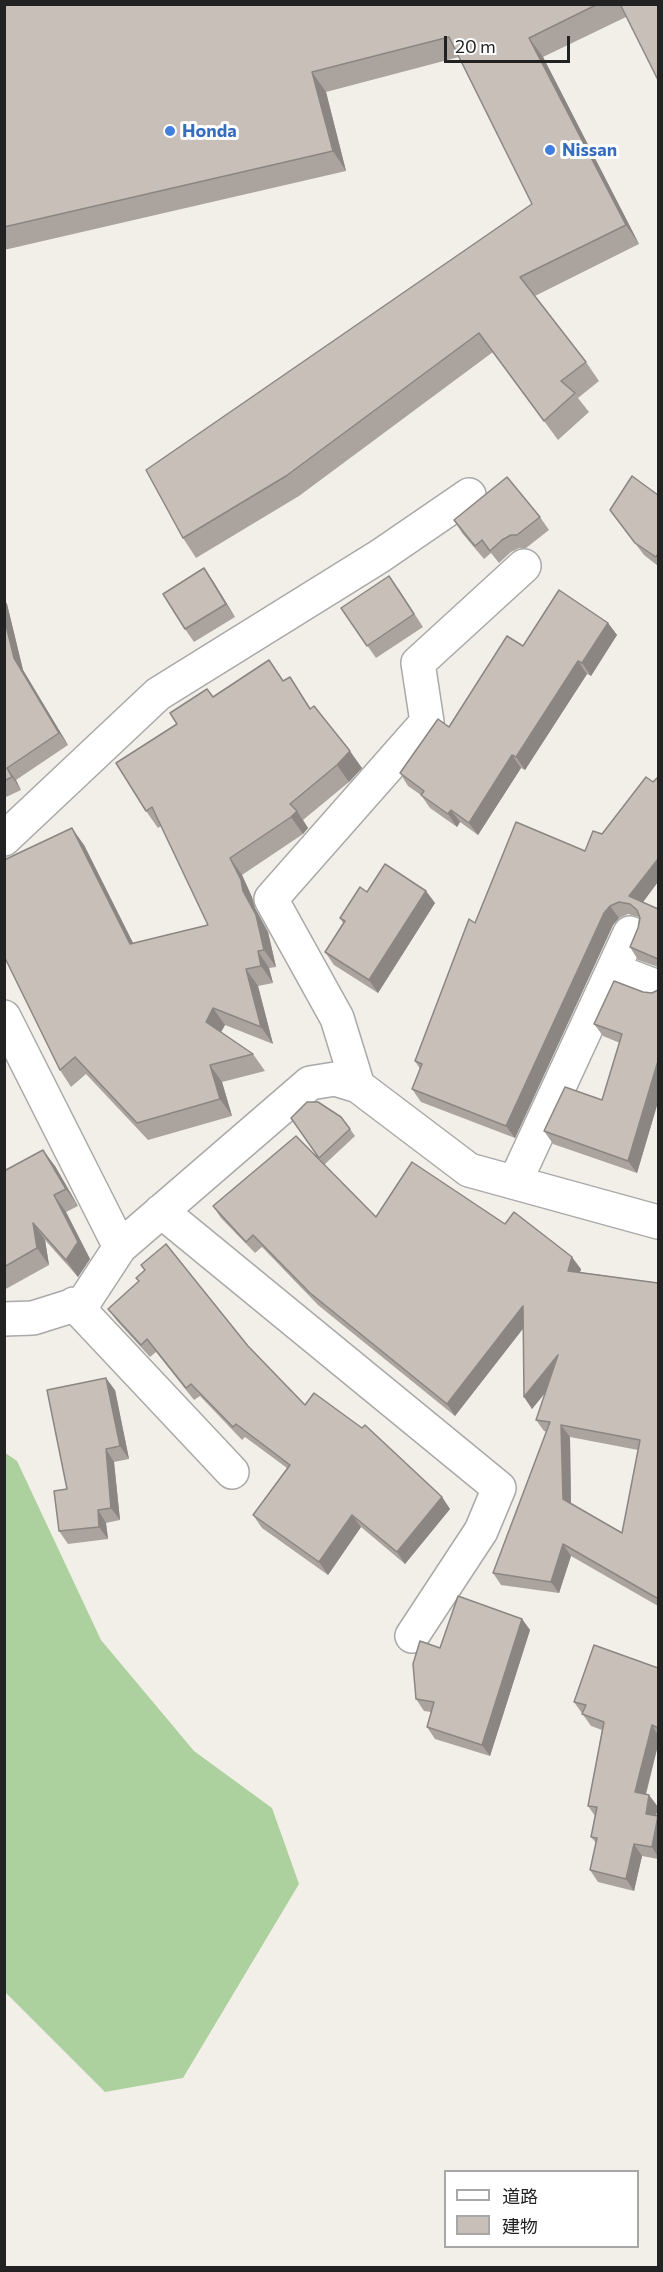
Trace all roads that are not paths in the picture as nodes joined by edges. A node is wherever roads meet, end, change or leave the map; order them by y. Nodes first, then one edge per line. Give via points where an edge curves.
1 (469, 495) dead end
2 (524, 566) dead end
3 (4, 839) edge
4 (630, 933) dead end
5 (613, 970) junction
6 (658, 987) edge
7 (4, 1017) edge
8 (358, 1086) junction
9 (515, 1182) junction
10 (161, 1211) junction
11 (658, 1222) edge
12 (120, 1247) junction
13 (74, 1304) junction
14 (4, 1319) edge
15 (232, 1472) dead end
16 (412, 1636) dead end

1 - 3 street via 380,556 158,694
2 - 8 street via 418,663 427,722 272,899 337,1018
4 - 5 street
5 - 6 street
5 - 9 street
7 - 12 street
8 - 9 street via 469,1170
8 - 10 street via 335,1078 310,1083
9 - 11 street
10 - 12 street
10 - 16 street via 499,1488 481,1531
12 - 13 street via 84,1302
13 - 14 street via 33,1318
13 - 15 street

